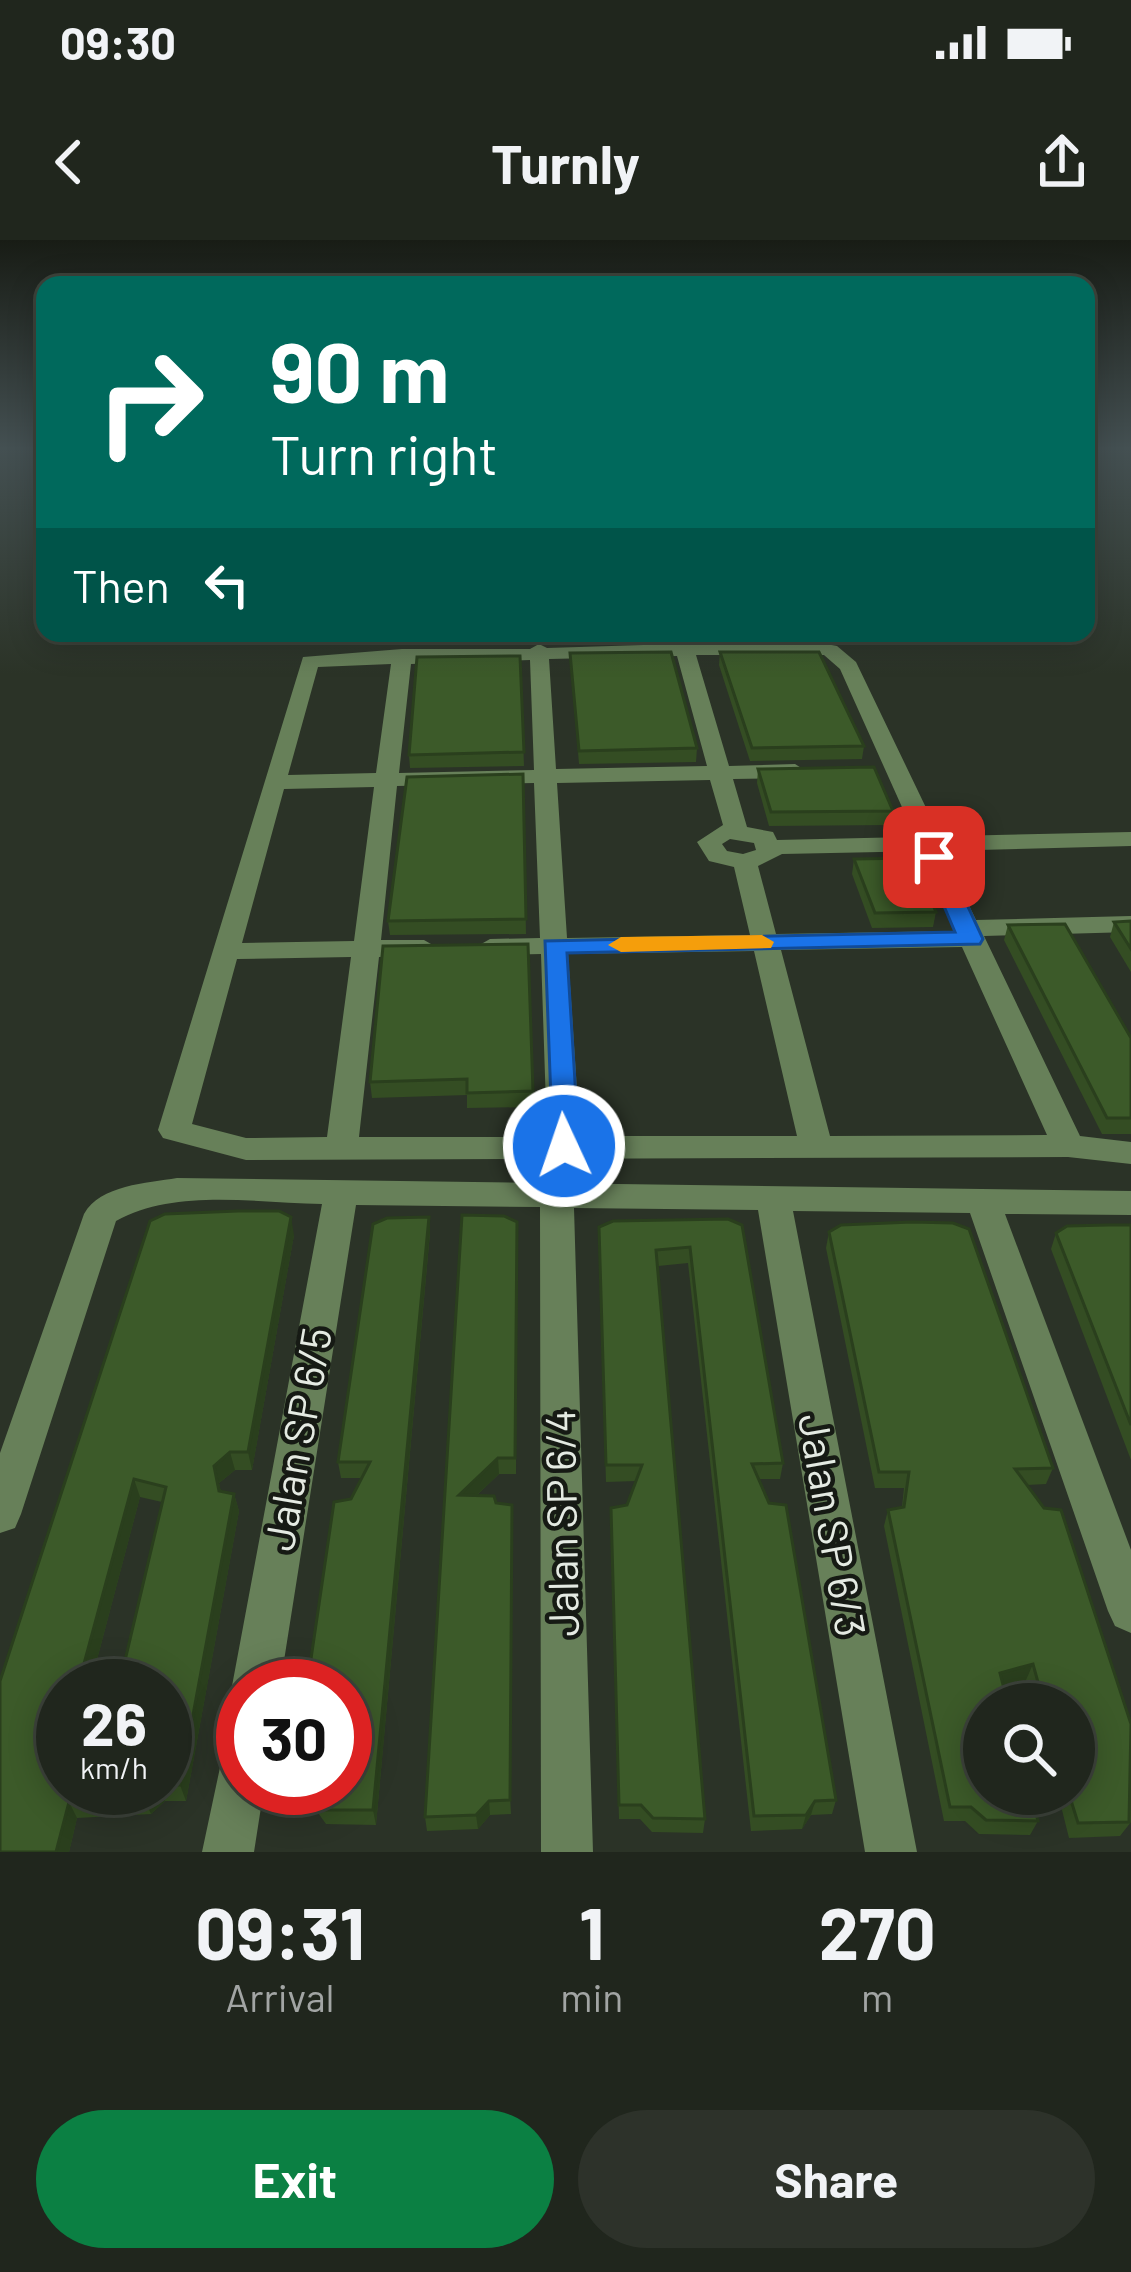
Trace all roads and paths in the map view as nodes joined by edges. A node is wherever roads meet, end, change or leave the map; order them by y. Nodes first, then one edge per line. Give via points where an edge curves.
1 (684, 648) junction
2 (539, 650) junction
3 (402, 655) junction
4 (830, 770) edge
5 (719, 772) junction
6 (546, 776) junction
7 (387, 780) junction
8 (275, 782) junction
9 (918, 817) dead end
10 (736, 830) junction
11 (1130, 840) edge
12 (772, 847) junction
13 (934, 857) dead end
14 (745, 862) junction
15 (1131, 924) edge
16 (968, 933) junction
17 (765, 942) junction
18 (554, 946) junction
19 (366, 949) junction
20 (226, 951) junction
21 (342, 1146) junction
22 (564, 1146) junction
23 (816, 1146) junction
24 (1069, 1146) junction
25 (1131, 1153) edge
26 (341, 1192) junction
27 (557, 1194) junction
28 (772, 1198) junction
29 (983, 1201) junction
30 (1131, 1203) edge
31 (0, 1514) edge
32 (1131, 1611) edge
33 (261, 1659) edge
34 (234, 1815) edge
35 (228, 1852) edge
36 (567, 1852) edge
37 (891, 1852) edge

1 - 2 street
1 - 5 street
1 - 9 street via 830,650 850,666 885,769
2 - 3 street
2 - 6 street
3 - 7 street
3 - 8 street via 310,661
4 - 5 street
5 - 6 street
5 - 10 street
6 - 7 street
6 - 18 street
7 - 8 street
7 - 19 street
8 - 20 street
10 - 12 street
10 - 14 street via 712,837 709,847
11 - 12 street
12 - 14 street via 765,858
13 - 16 street
14 - 17 street
15 - 16 street
16 - 17 street
16 - 24 street
17 - 18 street
17 - 23 street
18 - 19 street
18 - 22 street
19 - 20 street
19 - 21 street
20 - 21 street via 174,1130 246,1149
21 - 22 street
22 - 23 street
23 - 24 street
24 - 25 street
26 - 27 street
26 - 31 street via 176,1190 128,1199 101,1214
26 - 33 street, Jalan SP 6/5
27 - 28 street
27 - 36 street, Jalan SP 6/4
28 - 29 street
28 - 37 street, Jalan SP 6/3
29 - 30 street
29 - 32 street
34 - 35 street

